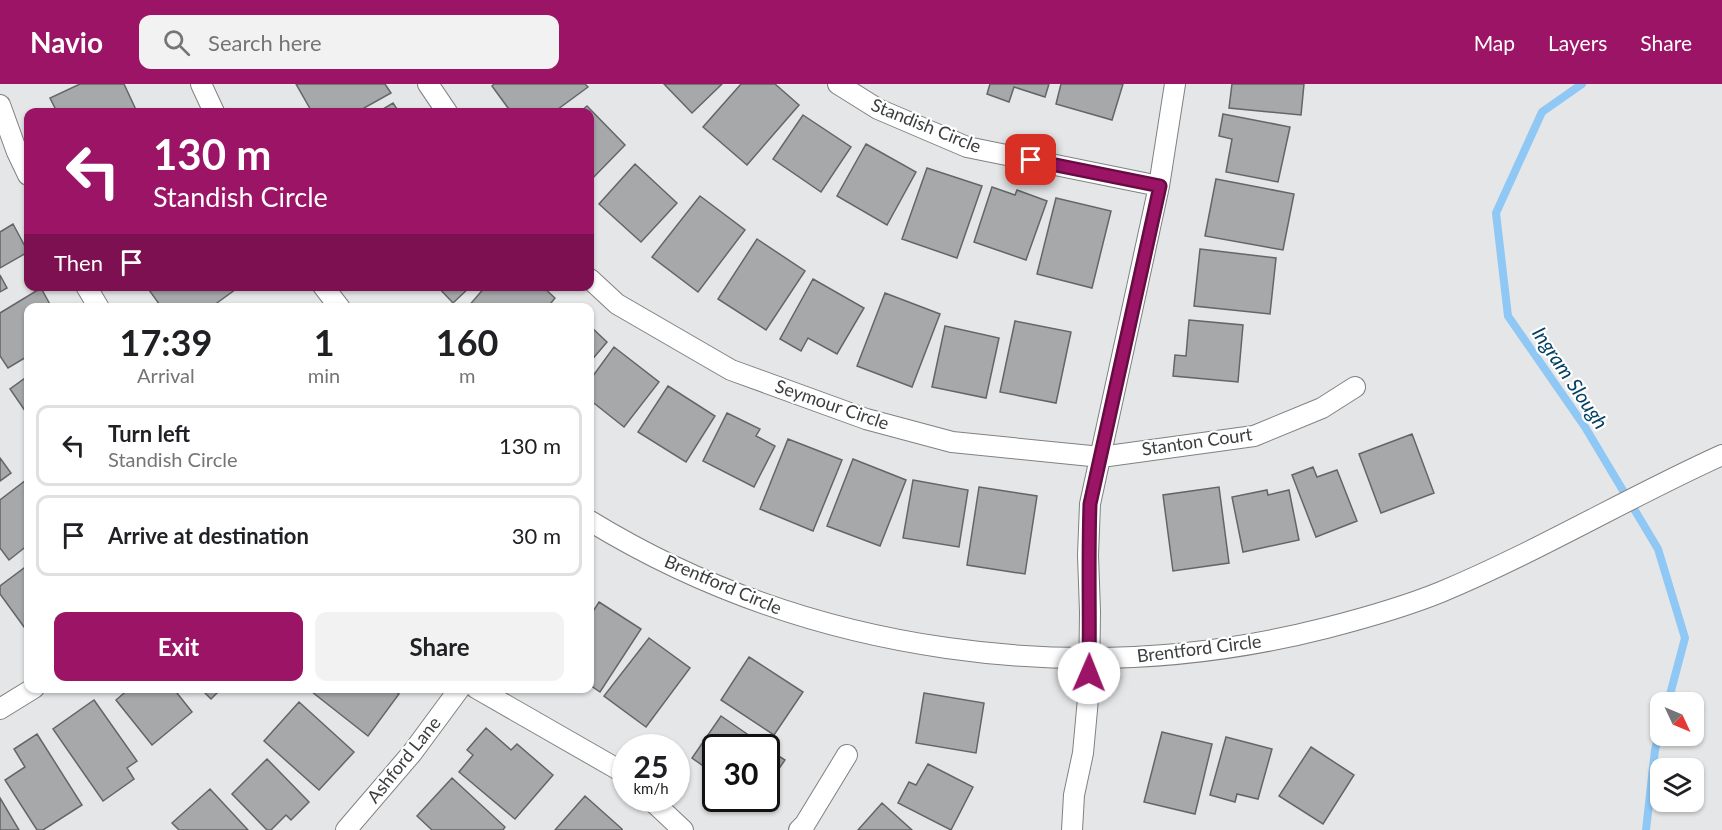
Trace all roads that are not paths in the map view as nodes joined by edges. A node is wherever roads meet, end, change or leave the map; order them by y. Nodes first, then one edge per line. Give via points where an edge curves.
1 (201, 84) edge
2 (428, 84) edge
3 (838, 84) edge
4 (1175, 84) edge
5 (0, 105) edge
6 (212, 108) edge
7 (444, 108) edge
8 (24, 167) edge
9 (1160, 186) junction
10 (594, 283) edge
11 (327, 291) edge
12 (336, 303) edge
13 (1355, 387) dead end
14 (1722, 455) edge
15 (1101, 457) junction
16 (594, 523) edge
17 (1089, 658) junction
18 (25, 693) edge
19 (456, 693) edge
20 (485, 693) edge
21 (1, 707) edge
22 (847, 755) dead end
23 (612, 766) edge
24 (664, 812) edge
25 (346, 830) edge
26 (683, 830) edge
27 (798, 830) edge
28 (1072, 830) edge

1 - 6 street
2 - 7 street
3 - 9 street, Standish Circle via 878,109 967,147
4 - 9 street
5 - 8 street
9 - 15 street
10 - 15 street, Seymour Circle via 617,304 731,370 866,419 952,442
11 - 12 street
13 - 15 street, Stanton Court via 1322,408 1254,436
14 - 17 street, Brentford Circle via 1498,566 1439,592 1356,620 1230,648
15 - 17 street via 1090,504
16 - 17 street, Brentford Circle via 672,565 793,614 928,646 977,653
17 - 28 street via 1083,753
18 - 21 street
19 - 25 street, Ashford Lane via 412,753
20 - 23 street
22 - 27 street
24 - 26 street

